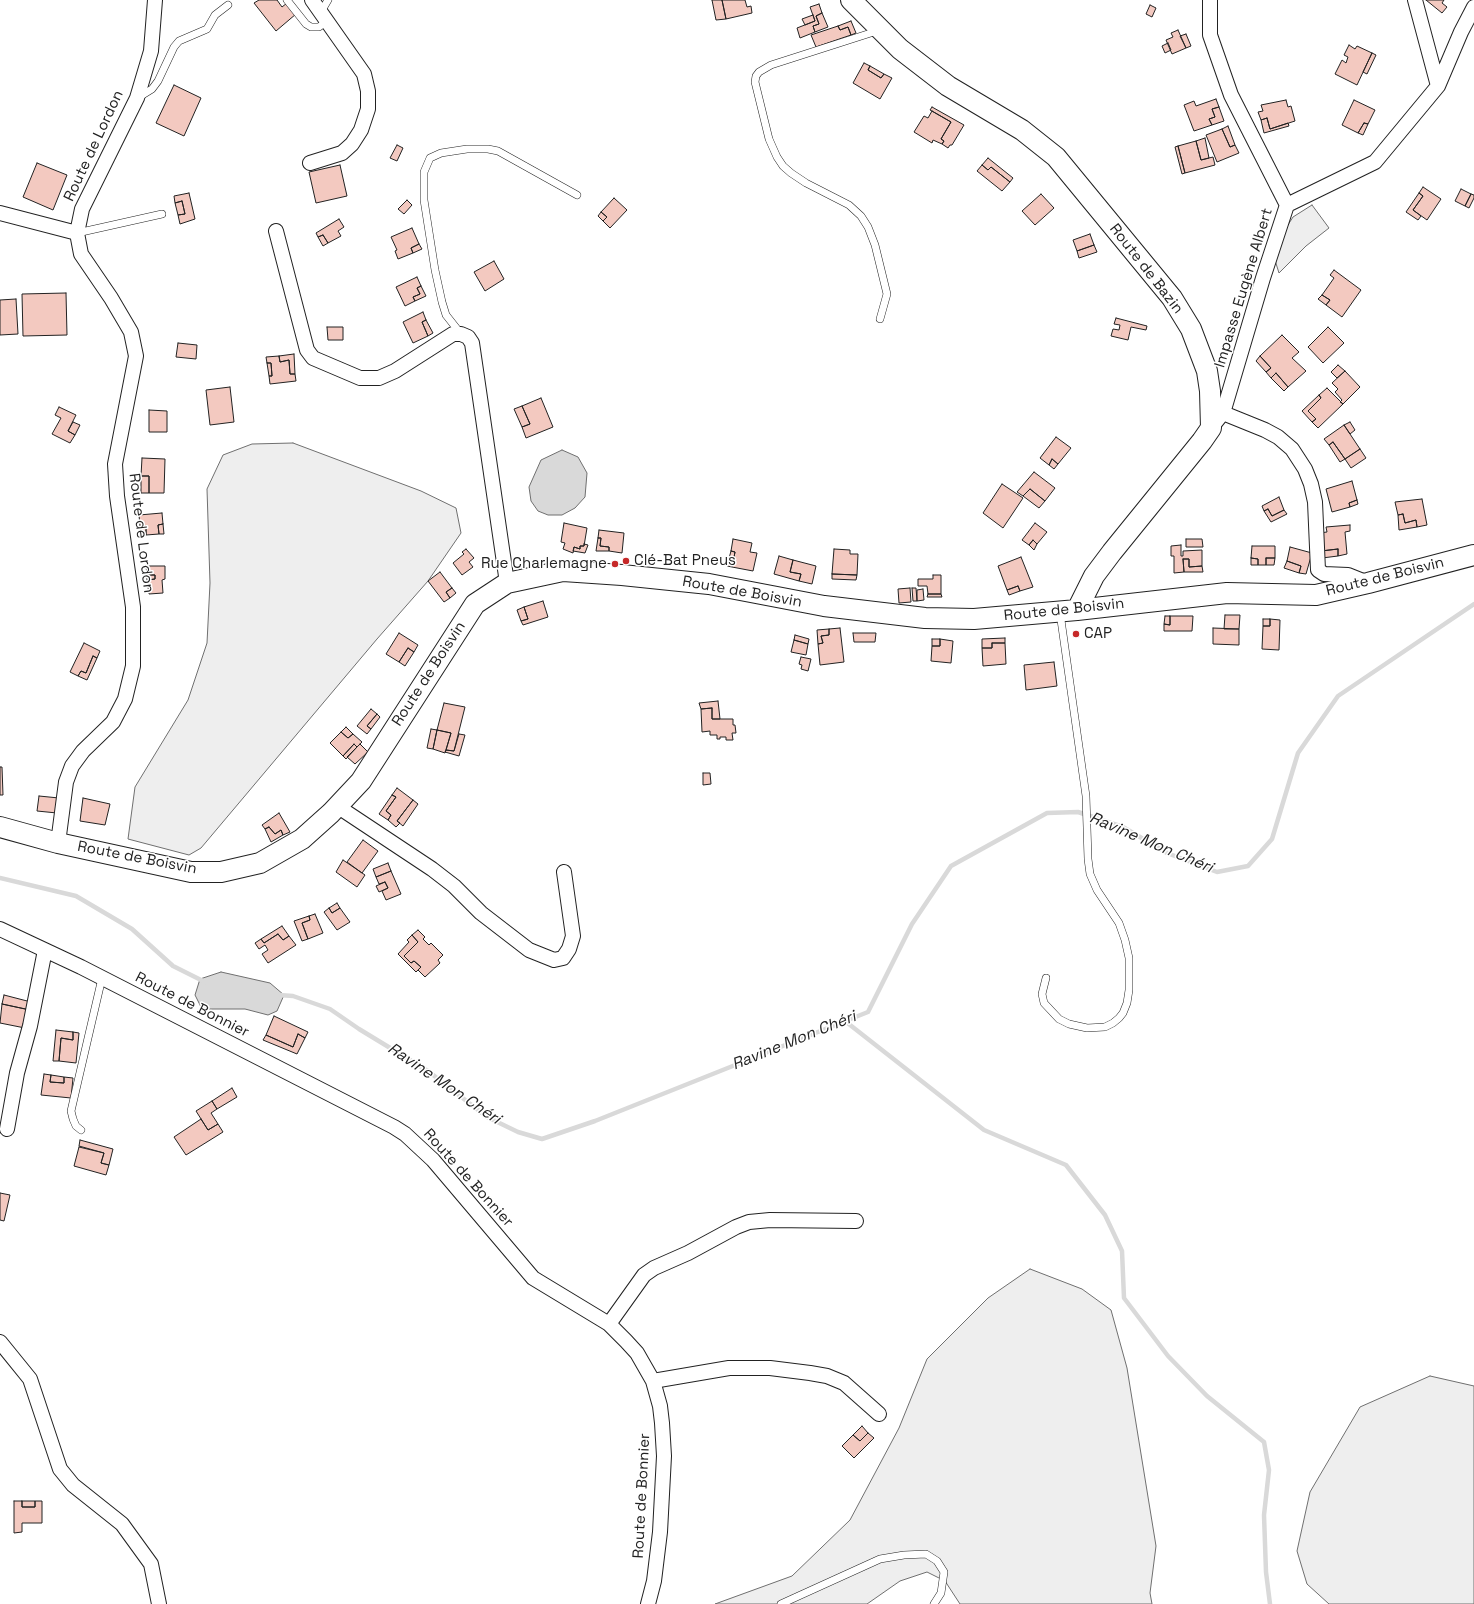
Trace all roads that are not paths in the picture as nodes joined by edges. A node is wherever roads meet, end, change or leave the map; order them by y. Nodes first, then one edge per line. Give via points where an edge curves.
1 (155, 0) edge
2 (287, 0) edge
3 (312, 0) edge
4 (851, 0) edge
5 (1210, 0) edge
6 (1415, 0) edge
7 (228, 5) dead end
8 (1474, 8) edge
9 (325, 11) edge
10 (880, 30) junction
11 (1438, 86) junction
12 (137, 98) junction
13 (310, 162) dead end
14 (577, 195) dead end
15 (1288, 205) junction
16 (0, 213) edge
17 (162, 214) dead end
18 (276, 231) dead end
19 (77, 233) junction
20 (880, 318) dead end
21 (461, 334) junction
22 (1217, 420) junction
23 (1474, 555) edge
24 (507, 583) junction
25 (1368, 583) junction
26 (1068, 610) junction
27 (337, 806) junction
28 (0, 827) edge
29 (58, 842) junction
30 (564, 872) dead end
31 (0, 929) edge
32 (45, 950) junction
33 (102, 978) junction
34 (1046, 978) dead end
35 (7, 1129) dead end
36 (81, 1130) dead end
37 (856, 1221) dead end
38 (609, 1324) junction
39 (0, 1342) edge
40 (653, 1381) junction
41 (879, 1414) dead end
42 (159, 1604) edge
43 (648, 1604) edge
44 (781, 1604) edge
45 (934, 1604) edge

1 - 12 street, Route de Lordon via 151,51
2 - 9 lane via 311,27 318,27
3 - 9 street
4 - 10 main road, Route de Bazin
5 - 15 street via 1210,35 1231,96
6 - 11 street
7 - 12 lane via 215,15 207,29 179,41 158,81 152,89
8 - 11 street, Impasse Eugène Albert
9 - 13 street via 364,74 368,91 368,109 361,130 352,144 342,153
10 - 20 lane via 771,65 759,72 755,82 769,139 783,166 806,183 849,205 868,227 875,244 887,294
10 - 22 main road, Route de Bazin via 948,86 1022,130 1056,157 1172,298 1191,329 1207,371
11 - 15 street, Impasse Eugène Albert via 1375,162
12 - 19 street, Route de Lordon via 82,209
14 - 21 lane via 488,149 441,153 430,158 424,172 424,200 435,270 446,315
15 - 22 street, Impasse Eugène Albert
16 - 19 street
17 - 19 lane
18 - 21 street via 307,350 313,358 360,378 379,378 453,334
19 - 29 street, Route de Lordon via 81,254 112,298 131,332 136,356 115,464 117,496 133,607 133,666 125,699 113,722 83,751 72,766 66,782
21 - 24 street via 468,337 472,343
22 - 25 street via 1265,430 1278,437 1292,450 1311,484 1315,502 1318,570 1324,574 1348,575
22 - 26 main road
23 - 25 main road, Route de Boisvin
24 - 26 main road, Route de Boisvin via 562,571 622,575 709,584 824,606 925,618 974,619
24 - 27 main road, Route de Boisvin via 474,604 361,781
25 - 26 main road, Route de Boisvin via 1316,595 1228,593
26 - 34 lane via 1086,796 1090,874 1119,924 1125,940 1129,958 1127,1003 1119,1018 1105,1027 1087,1028 1069,1024 1059,1019 1044,1003 1042,994
27 - 29 main road, Route de Boisvin via 302,839 260,863 221,872 191,872
27 - 30 street via 432,869 454,886 481,913 530,950 554,960 563,958 570,949 573,936
28 - 29 main road, Route de Boisvin
31 - 32 street, Route de Bonnier
32 - 33 street, Route de Bonnier
32 - 35 street
33 - 36 lane via 71,1111 76,1126
33 - 38 street, Route de Bonnier via 405,1134 433,1160 533,1278
37 - 38 street via 770,1220 749,1222 736,1227 688,1254 644,1274
38 - 40 street, Route de Bonnier via 637,1353
39 - 42 street via 30,1379 60,1468 73,1485 122,1524 152,1564
40 - 41 street via 729,1368 770,1368 810,1373 827,1376 844,1384
40 - 43 street, Route de Bonnier via 660,1406 664,1456 660,1532 654,1581
44 - 45 lane via 880,1559 926,1554 937,1561 944,1572 941,1593

